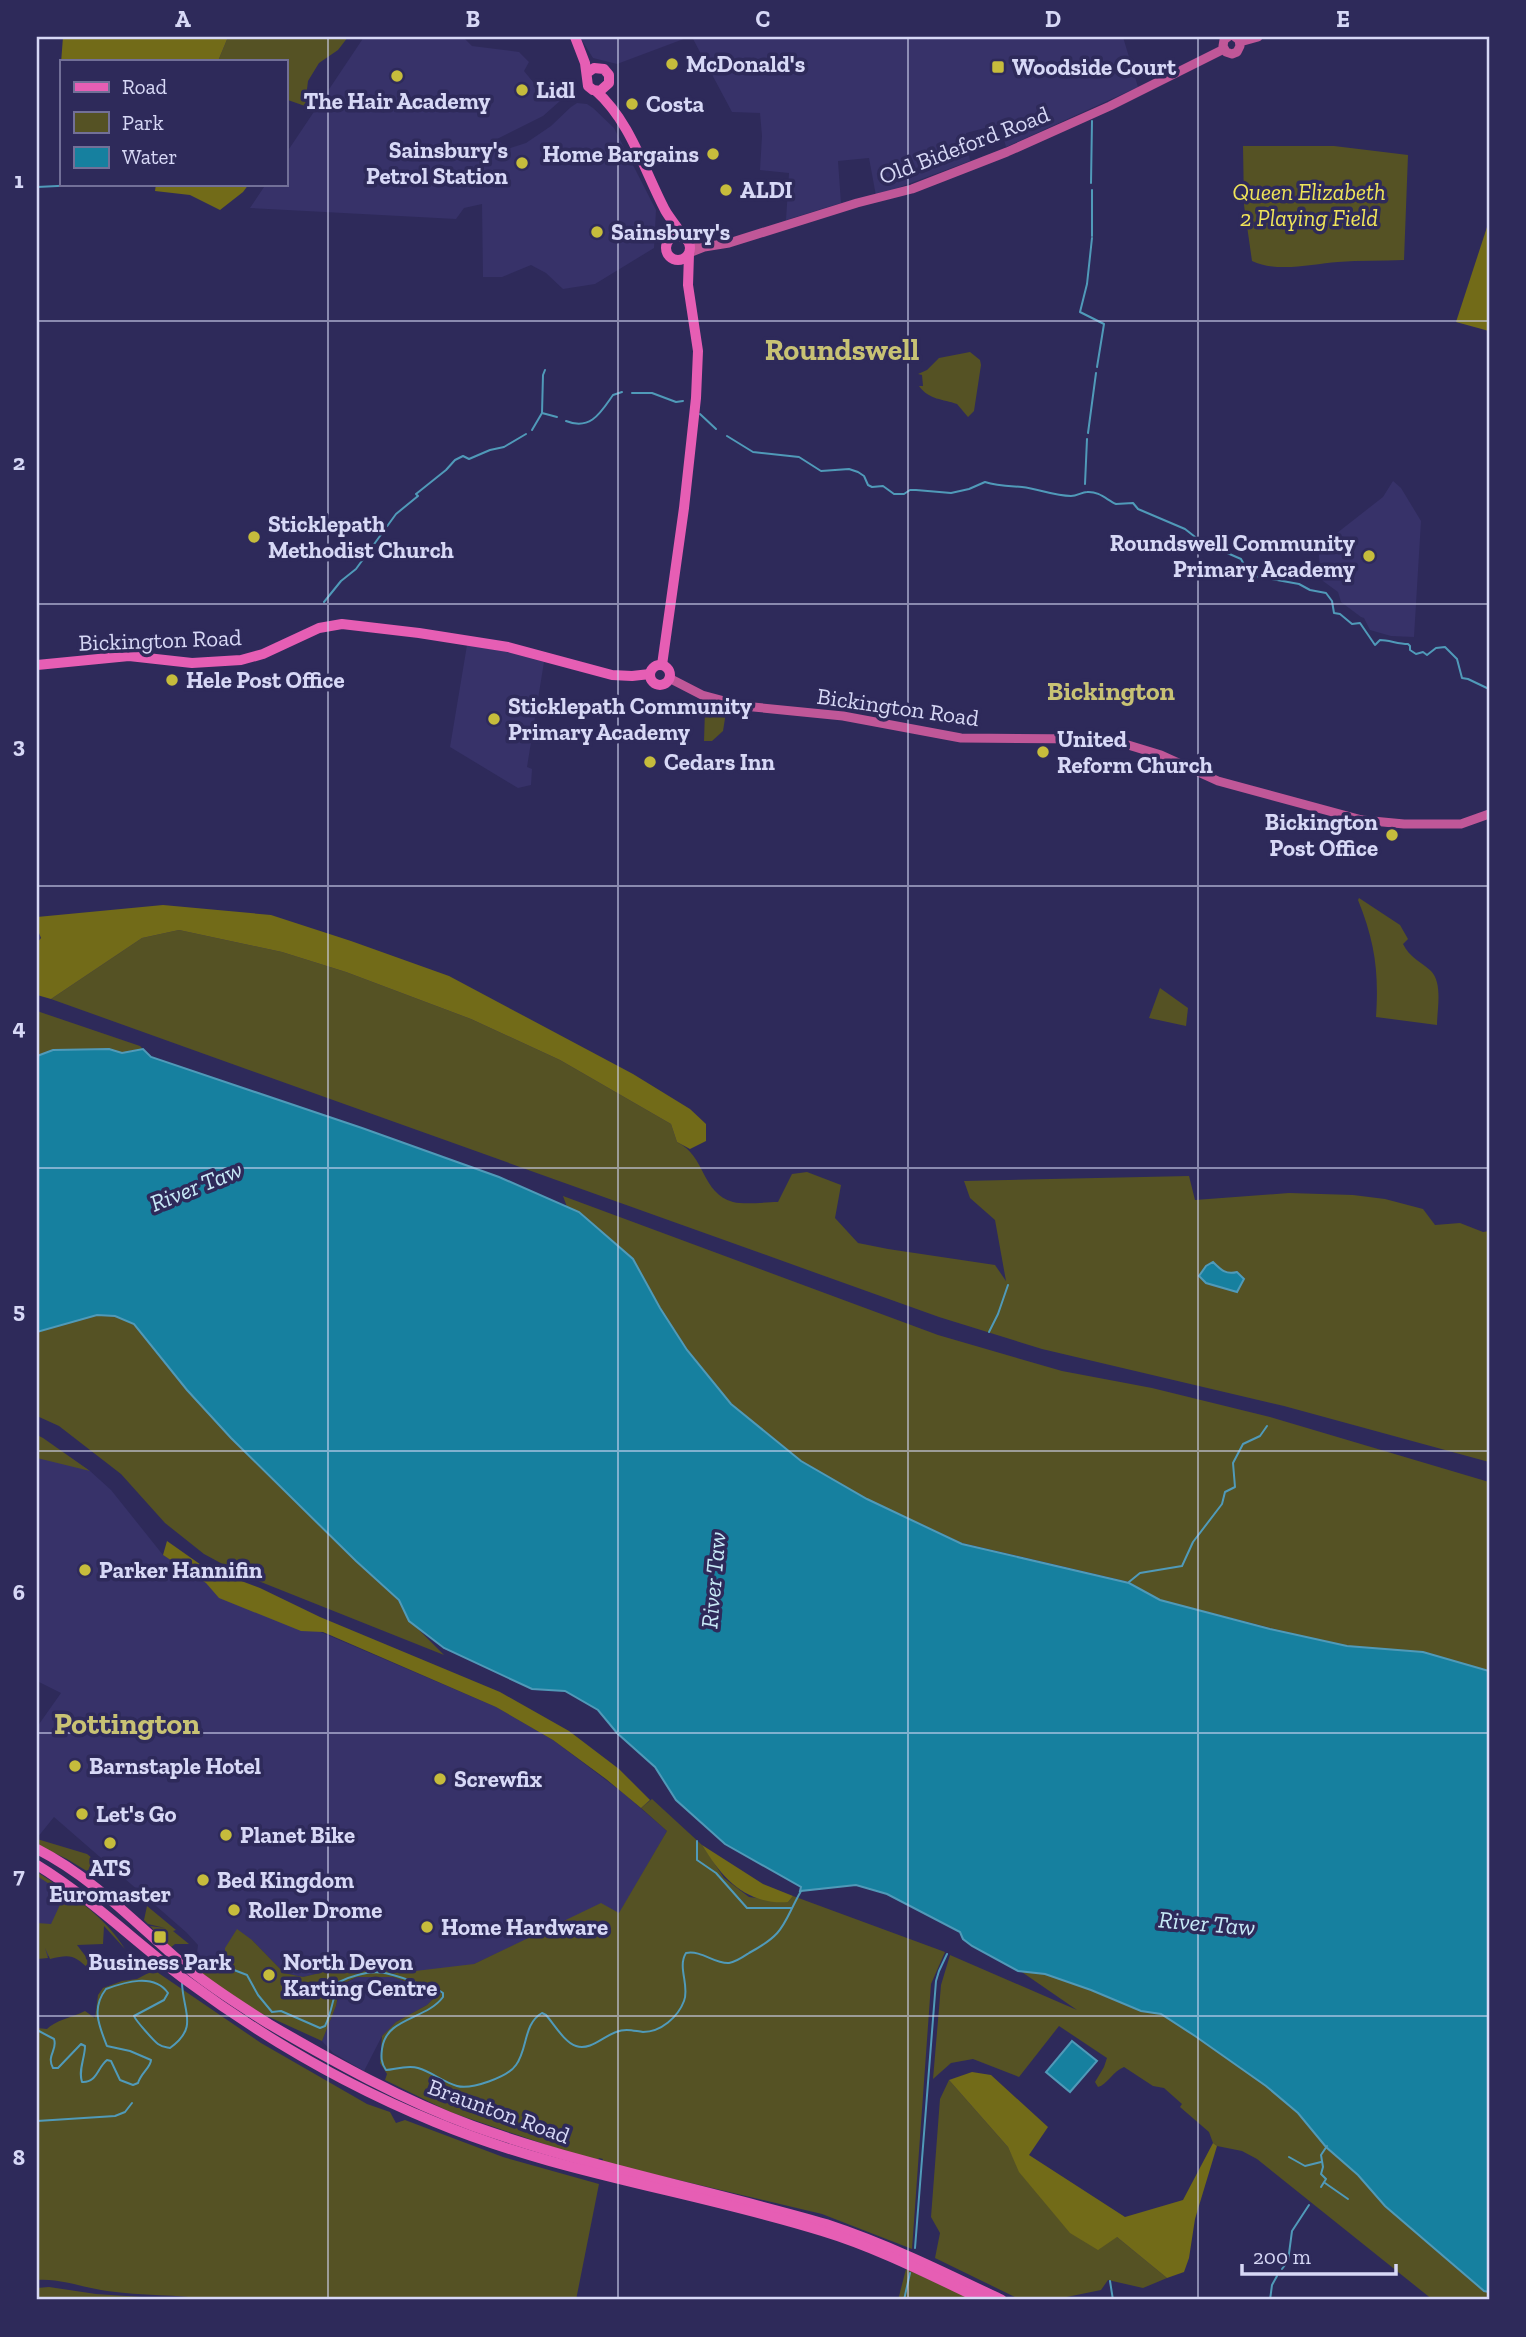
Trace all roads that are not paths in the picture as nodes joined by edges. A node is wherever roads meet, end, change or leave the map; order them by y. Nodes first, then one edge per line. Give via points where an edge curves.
1 (575, 37) edge
2 (1228, 37) edge
3 (1258, 37) edge
4 (1237, 39) edge
5 (1224, 49) junction
6 (592, 70) junction
7 (609, 83) junction
8 (596, 91) junction
9 (614, 109) junction
10 (666, 211) junction
11 (685, 239) junction
12 (669, 241) junction
13 (708, 246) junction
14 (689, 253) junction
15 (674, 259) junction
16 (688, 285) junction
17 (37, 665) edge
18 (662, 665) junction
19 (650, 674) junction
20 (669, 678) junction
21 (1489, 814) edge
22 (37, 1849) edge
23 (37, 1865) edge
24 (983, 2300) edge
25 (1002, 2300) edge

1 - 6 main road
2 - 5 main road
3 - 4 main road
4 - 5 main road, Old Bideford Road via 1235,53
5 - 13 main road, Old Bideford Road via 1110,106 912,189
6 - 7 main road via 607,72
6 - 8 main road via 587,84
7 - 8 main road
7 - 9 main road
8 - 9 main road
9 - 10 main road
10 - 11 main road
10 - 12 main road
11 - 12 main road
11 - 13 main road, Old Bideford Road
11 - 14 main road
12 - 15 main road via 666,249
13 - 14 main road, Old Bideford Road
14 - 15 main road
14 - 16 main road
15 - 16 main road
16 - 18 main road via 698,351 696,398
17 - 19 main road, Bickington Road via 120,656 192,663 241,660 319,628 342,624 508,647 612,675
18 - 19 main road via 654,666
18 - 20 main road
19 - 20 main road via 659,684
20 - 21 main road, Bickington Road via 702,695 743,706 844,716 961,738 1115,741 1161,755 1218,781 1362,820 1461,824
22 - 25 main road, Braunton Road via 102,1891 228,1998 320,2052 433,2109 575,2159 864,2236
23 - 24 main road, Braunton Road via 245,2022 420,2116 540,2159 824,2231

